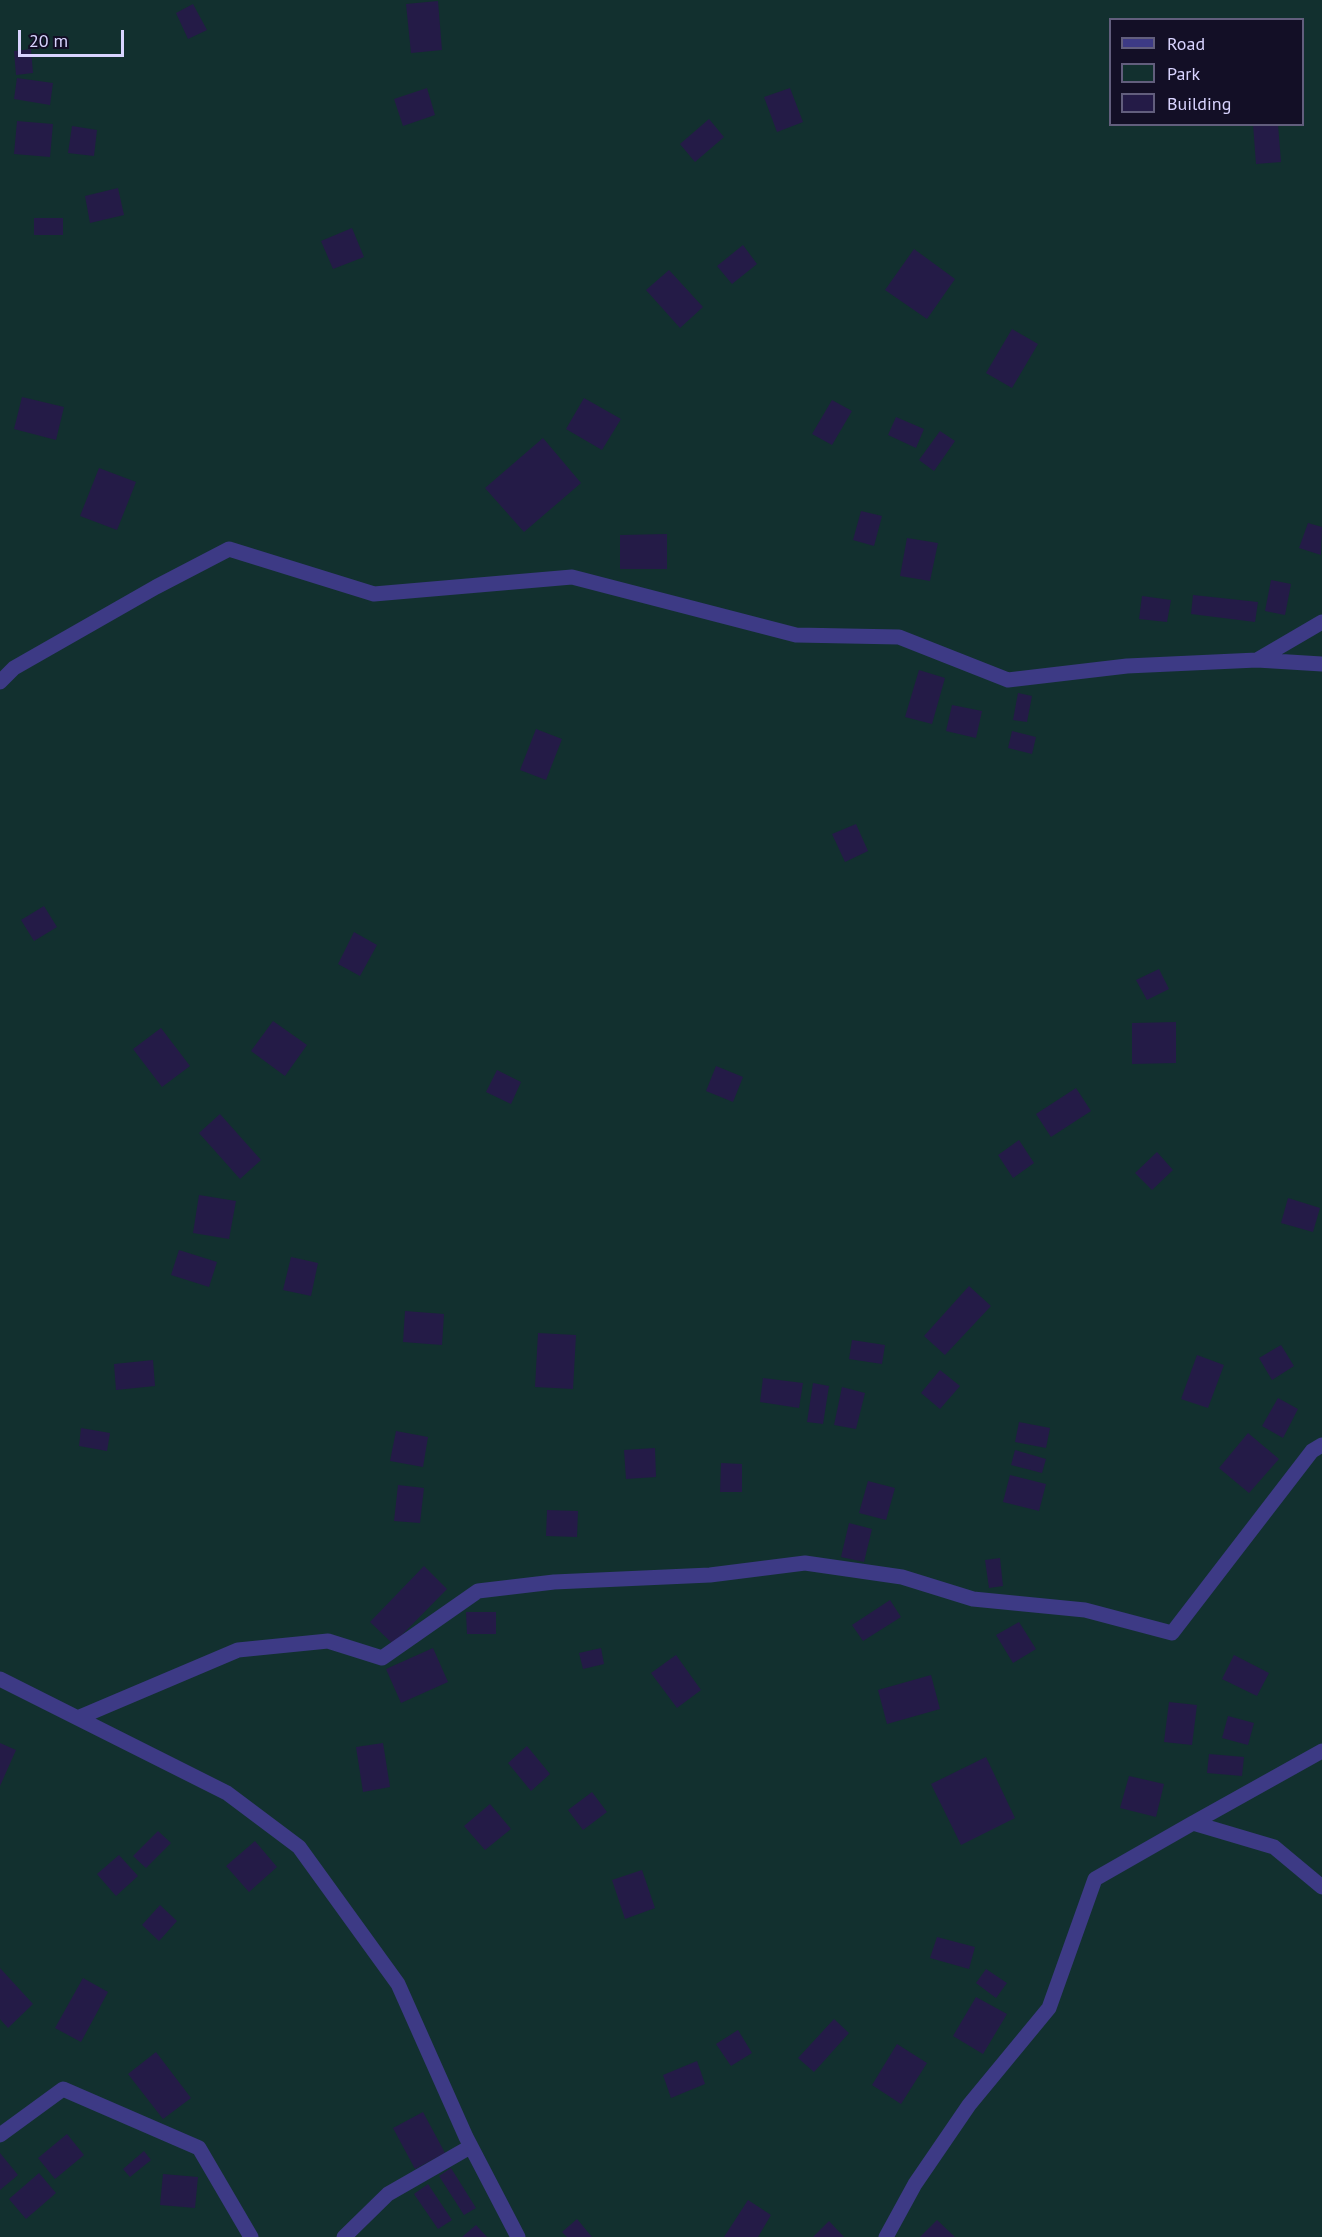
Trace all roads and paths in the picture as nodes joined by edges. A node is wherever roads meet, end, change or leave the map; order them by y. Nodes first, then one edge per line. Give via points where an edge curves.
1 (1322, 622) edge
2 (1257, 660) junction
3 (1322, 664) edge
4 (0, 682) edge
5 (1322, 1445) edge
6 (0, 1679) edge
7 (80, 1717) junction
8 (1322, 1751) edge
9 (1193, 1823) junction
10 (1322, 1887) edge
11 (0, 2135) edge
12 (470, 2147) junction
13 (251, 2237) edge
14 (344, 2237) edge
15 (518, 2237) edge
16 (886, 2237) edge

1 - 2 street
2 - 3 street
2 - 4 street via 1127,666 1008,680 899,637 796,635 572,577 374,594 229,549 24,662
5 - 7 street via 1312,1451 1172,1633 1085,1610 973,1599 902,1577 805,1563 710,1575 554,1582 478,1591 382,1658 328,1641 238,1650
6 - 7 street
7 - 12 street via 226,1793 299,1847 398,1984
8 - 9 street
9 - 10 street via 1274,1847
9 - 16 street via 1095,1879 1049,2008 969,2105 915,2184
11 - 13 street via 63,2089 199,2148
12 - 14 street via 388,2194
12 - 15 street

